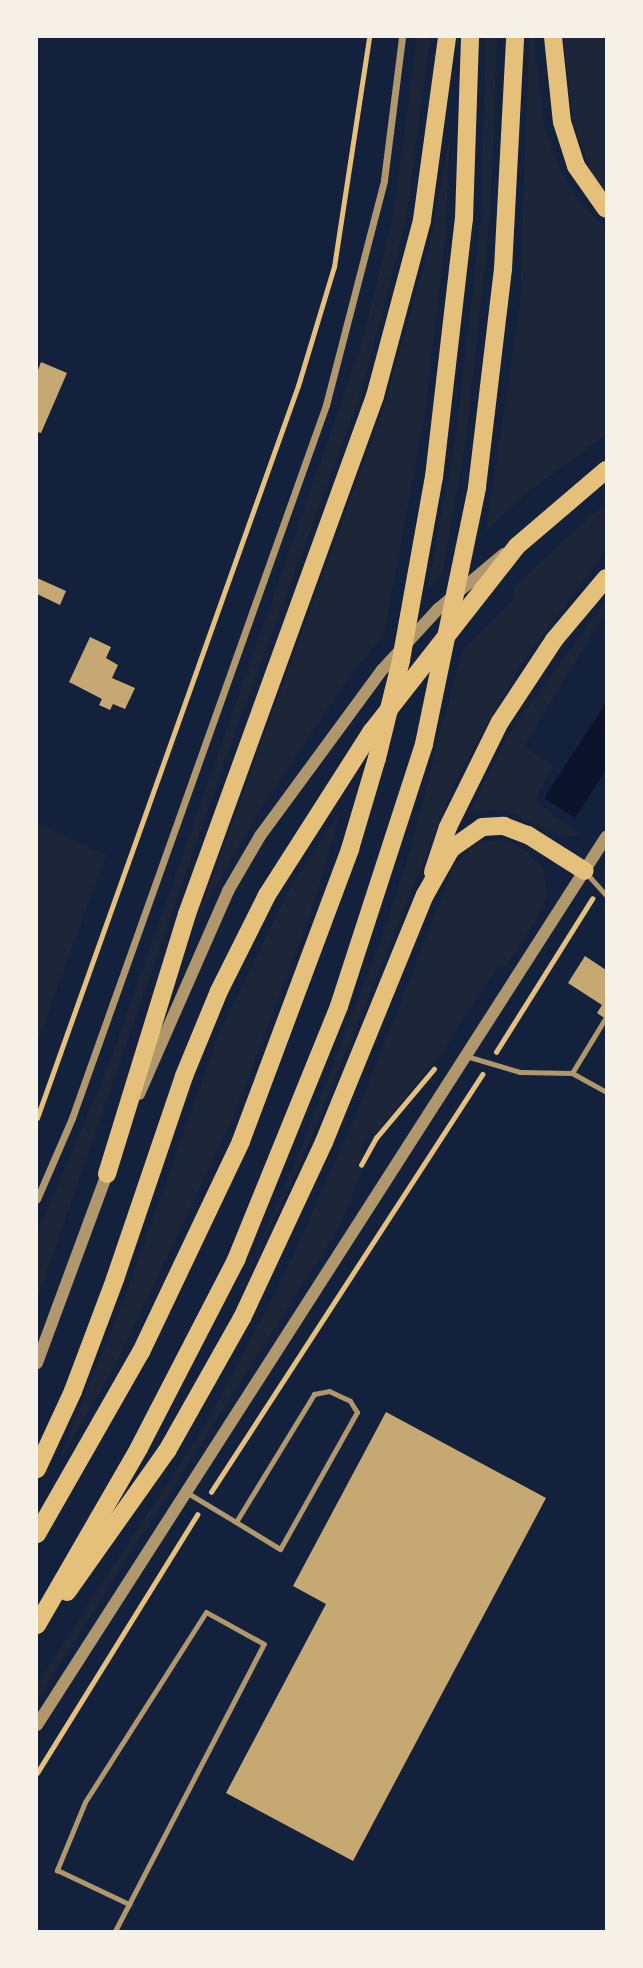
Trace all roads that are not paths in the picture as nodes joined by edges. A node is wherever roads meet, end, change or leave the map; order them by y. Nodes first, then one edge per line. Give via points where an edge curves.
1 (402, 37) edge
2 (447, 37) edge
3 (470, 37) edge
4 (515, 37) edge
5 (553, 37) edge
6 (606, 209) edge
7 (606, 470) edge
8 (517, 546) junction
9 (606, 578) edge
10 (606, 837) edge
11 (585, 871) junction
12 (425, 895) junction
13 (606, 895) edge
14 (606, 1017) edge
15 (466, 1056) junction
16 (572, 1073) junction
17 (606, 1093) edge
18 (107, 1174) junction
19 (37, 1199) edge
20 (37, 1363) edge
21 (37, 1469) edge
22 (186, 1492) junction
23 (236, 1522) junction
24 (37, 1534) edge
25 (37, 1628) edge
26 (37, 1725) edge
27 (129, 1904) junction
28 (115, 1931) edge

1 - 19 street via 384,180 326,405 72,1118
2 - 18 main road via 422,220 379,384 187,914
3 - 24 main road via 464,219 434,477 401,660 373,771 350,849 241,1141 141,1352
4 - 25 main road via 503,269 478,487 424,744 339,1006 236,1260 139,1448
5 - 6 main road via 562,122 576,166
7 - 8 main road
8 - 18 street via 480,572 413,634 333,731 228,891
8 - 21 main road via 372,731 267,895 219,991 73,1391
9 - 12 main road via 554,640 500,722 448,827
10 - 11 street
11 - 12 main road via 528,835 504,826 482,827 451,849
11 - 13 lane
11 - 15 street
12 - 25 main road via 319,1154 206,1387 114,1530
14 - 16 lane
15 - 16 lane via 487,1066 520,1072
15 - 22 street
16 - 17 lane
18 - 20 street
22 - 23 lane
22 - 26 street
23 - 23 lane via 314,1394 329,1391 350,1401 357,1412 280,1549
27 - 27 lane via 264,1644 206,1612 85,1802 57,1870
27 - 28 lane

